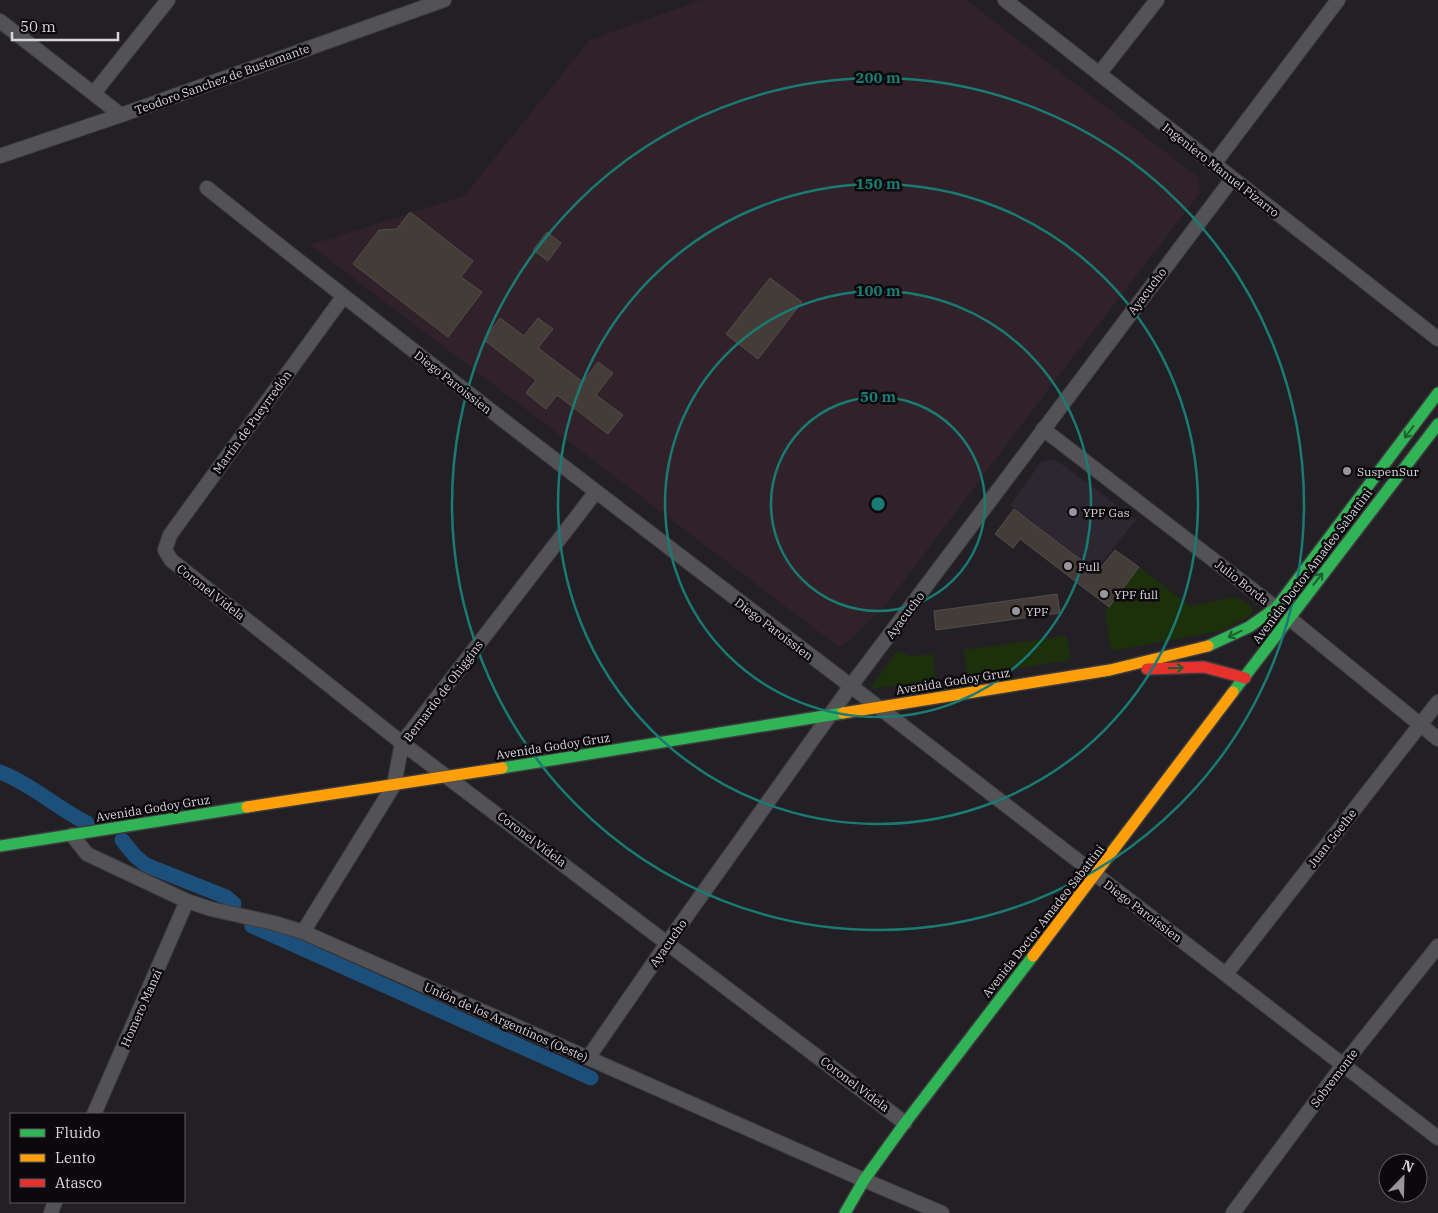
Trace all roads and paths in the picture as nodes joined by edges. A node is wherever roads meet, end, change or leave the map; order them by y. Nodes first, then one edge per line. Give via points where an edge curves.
1 (168, 0) edge
2 (444, 0) edge
3 (1005, 0) edge
4 (1157, 0) edge
5 (1338, 0) edge
6 (0, 21) edge
7 (1099, 74) junction
8 (94, 94) junction
9 (121, 115) junction
10 (0, 156) edge
11 (1214, 164) junction
12 (1232, 179) junction
13 (207, 188) dead end
14 (343, 297) junction
15 (1438, 339) edge
16 (1438, 393) edge
17 (1438, 424) edge
18 (1043, 429) junction
19 (595, 493) junction
20 (165, 550) joint
21 (1276, 608) junction
22 (1288, 618) junction
23 (1110, 670) junction
24 (1245, 678) junction
25 (850, 687) junction
26 (1438, 702) edge
27 (877, 707) junction
28 (830, 715) junction
29 (1420, 724) junction
30 (1438, 739) edge
31 (402, 743) junction
32 (449, 776) junction
33 (394, 785) junction
34 (72, 835) junction
35 (0, 846) edge
36 (1096, 875) junction
37 (187, 901) junction
38 (303, 932) junction
39 (668, 942) junction
40 (1438, 946) edge
41 (1226, 974) junction
42 (588, 1058) junction
43 (1343, 1065) junction
44 (94, 1113) edge
45 (906, 1123) junction
46 (1438, 1138) edge
47 (864, 1180) junction
48 (845, 1213) edge
49 (942, 1213) edge
50 (1233, 1213) edge

1 - 8 street
2 - 9 street, Teodoro Sanchez de Bustamante
3 - 7 street, Ingeniero Manuel Pizarro
4 - 7 street
5 - 11 street
6 - 8 street
7 - 11 street, Ingeniero Manuel Pizarro
8 - 9 street
9 - 10 street, Teodoro Sanchez de Bustamante
11 - 12 street, Ingeniero Manuel Pizarro
12 - 15 street, Ingeniero Manuel Pizarro
12 - 18 street, Ayacucho
13 - 14 street, Diego Paroissien
14 - 19 street, Diego Paroissien
14 - 20 street, Martín de Pueyrredón via 170,535
16 -> 21 main road, Avenida Doctor Amadeo Sabattini
22 -> 17 main road, Avenida Doctor Amadeo Sabattini
18 - 21 street, Julio Borda
18 - 25 street, Ayacucho
19 - 25 street, Diego Paroissien
19 - 31 street, Bernardo de Ohiggins
20 - 31 street, Coronel Videla via 171,560
21 - 22 street, Julio Borda
21 -> 23 main road, Avenida Godoy Gruz via 1249,627 1214,644
21 - 24 main road, Avenida Doctor Amadeo Sabattini
22 - 24 main road, Avenida Doctor Amadeo Sabattini
22 - 29 street, Julio Borda
23 -> 24 main road, Avenida Godoy Gruz via 1204,667
23 - 27 main road, Avenida Godoy Gruz
24 - 36 main road, Avenida Doctor Amadeo Sabattini
25 - 27 street, Diego Paroissien
25 - 28 street, Ayacucho
26 - 29 street, Juan Goethe
27 - 28 main road, Avenida Godoy Gruz
27 - 36 street, Diego Paroissien
28 - 32 main road, Avenida Godoy Gruz
28 - 39 street, Ayacucho
29 - 30 street, Julio Borda
29 - 41 street, Juan Goethe
31 - 32 street, Coronel Videla
31 - 33 street, Bernardo de Ohiggins
32 - 33 main road, Avenida Godoy Gruz
32 - 39 street, Coronel Videla
33 - 34 main road, Avenida Godoy Gruz
33 - 38 street, Bernardo de Ohiggins
34 - 35 main road, Avenida Godoy Gruz
34 - 37 street, Unión de los Argentinos (Oeste) via 87,854
36 - 41 street, Diego Paroissien
36 - 45 main road, Avenida Doctor Amadeo Sabattini
37 - 38 street, Unión de los Argentinos (Oeste)
37 - 44 street, Homero Manzi
38 - 42 street, Unión de los Argentinos (Oeste)
39 - 42 street, Ayacucho
39 - 45 street, Coronel Videla
40 - 43 street, Sobremonte
41 - 43 street, Diego Paroissien
42 - 47 street, Unión de los Argentinos (Oeste)
43 - 46 street, Diego Paroissien
43 - 50 street, Sobremonte
45 - 47 main road, Avenida Doctor Amadeo Sabattini
47 - 48 main road, Avenida Doctor Amadeo Sabattini
47 - 49 street, Unión de los Argentinos (Oeste)

